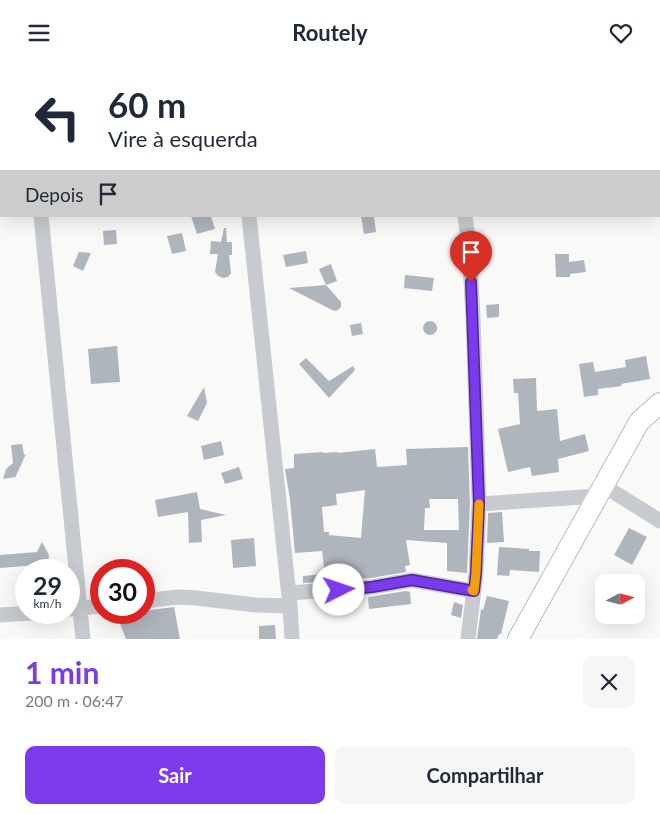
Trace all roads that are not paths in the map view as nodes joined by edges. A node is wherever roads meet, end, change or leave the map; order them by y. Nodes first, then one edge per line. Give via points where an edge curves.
1 (41, 217) edge
2 (249, 217) edge
3 (465, 217) edge
4 (660, 403) edge
5 (601, 491) junction
6 (479, 504) junction
7 (660, 521) edge
8 (70, 559) edge
9 (474, 591) junction
10 (155, 600) edge
11 (290, 600) junction
12 (15, 614) edge
13 (0, 615) edge
14 (79, 624) edge
15 (83, 639) edge
16 (292, 639) edge
17 (468, 639) edge
18 (518, 639) edge

1 - 8 street
2 - 11 street
3 - 6 street via 473,317
4 - 5 main road via 639,422
5 - 6 street
5 - 7 street
5 - 18 main road
6 - 9 street
9 - 11 street via 412,580
9 - 17 street
10 - 11 street via 178,597 256,605
11 - 16 street
12 - 13 street
14 - 15 street

